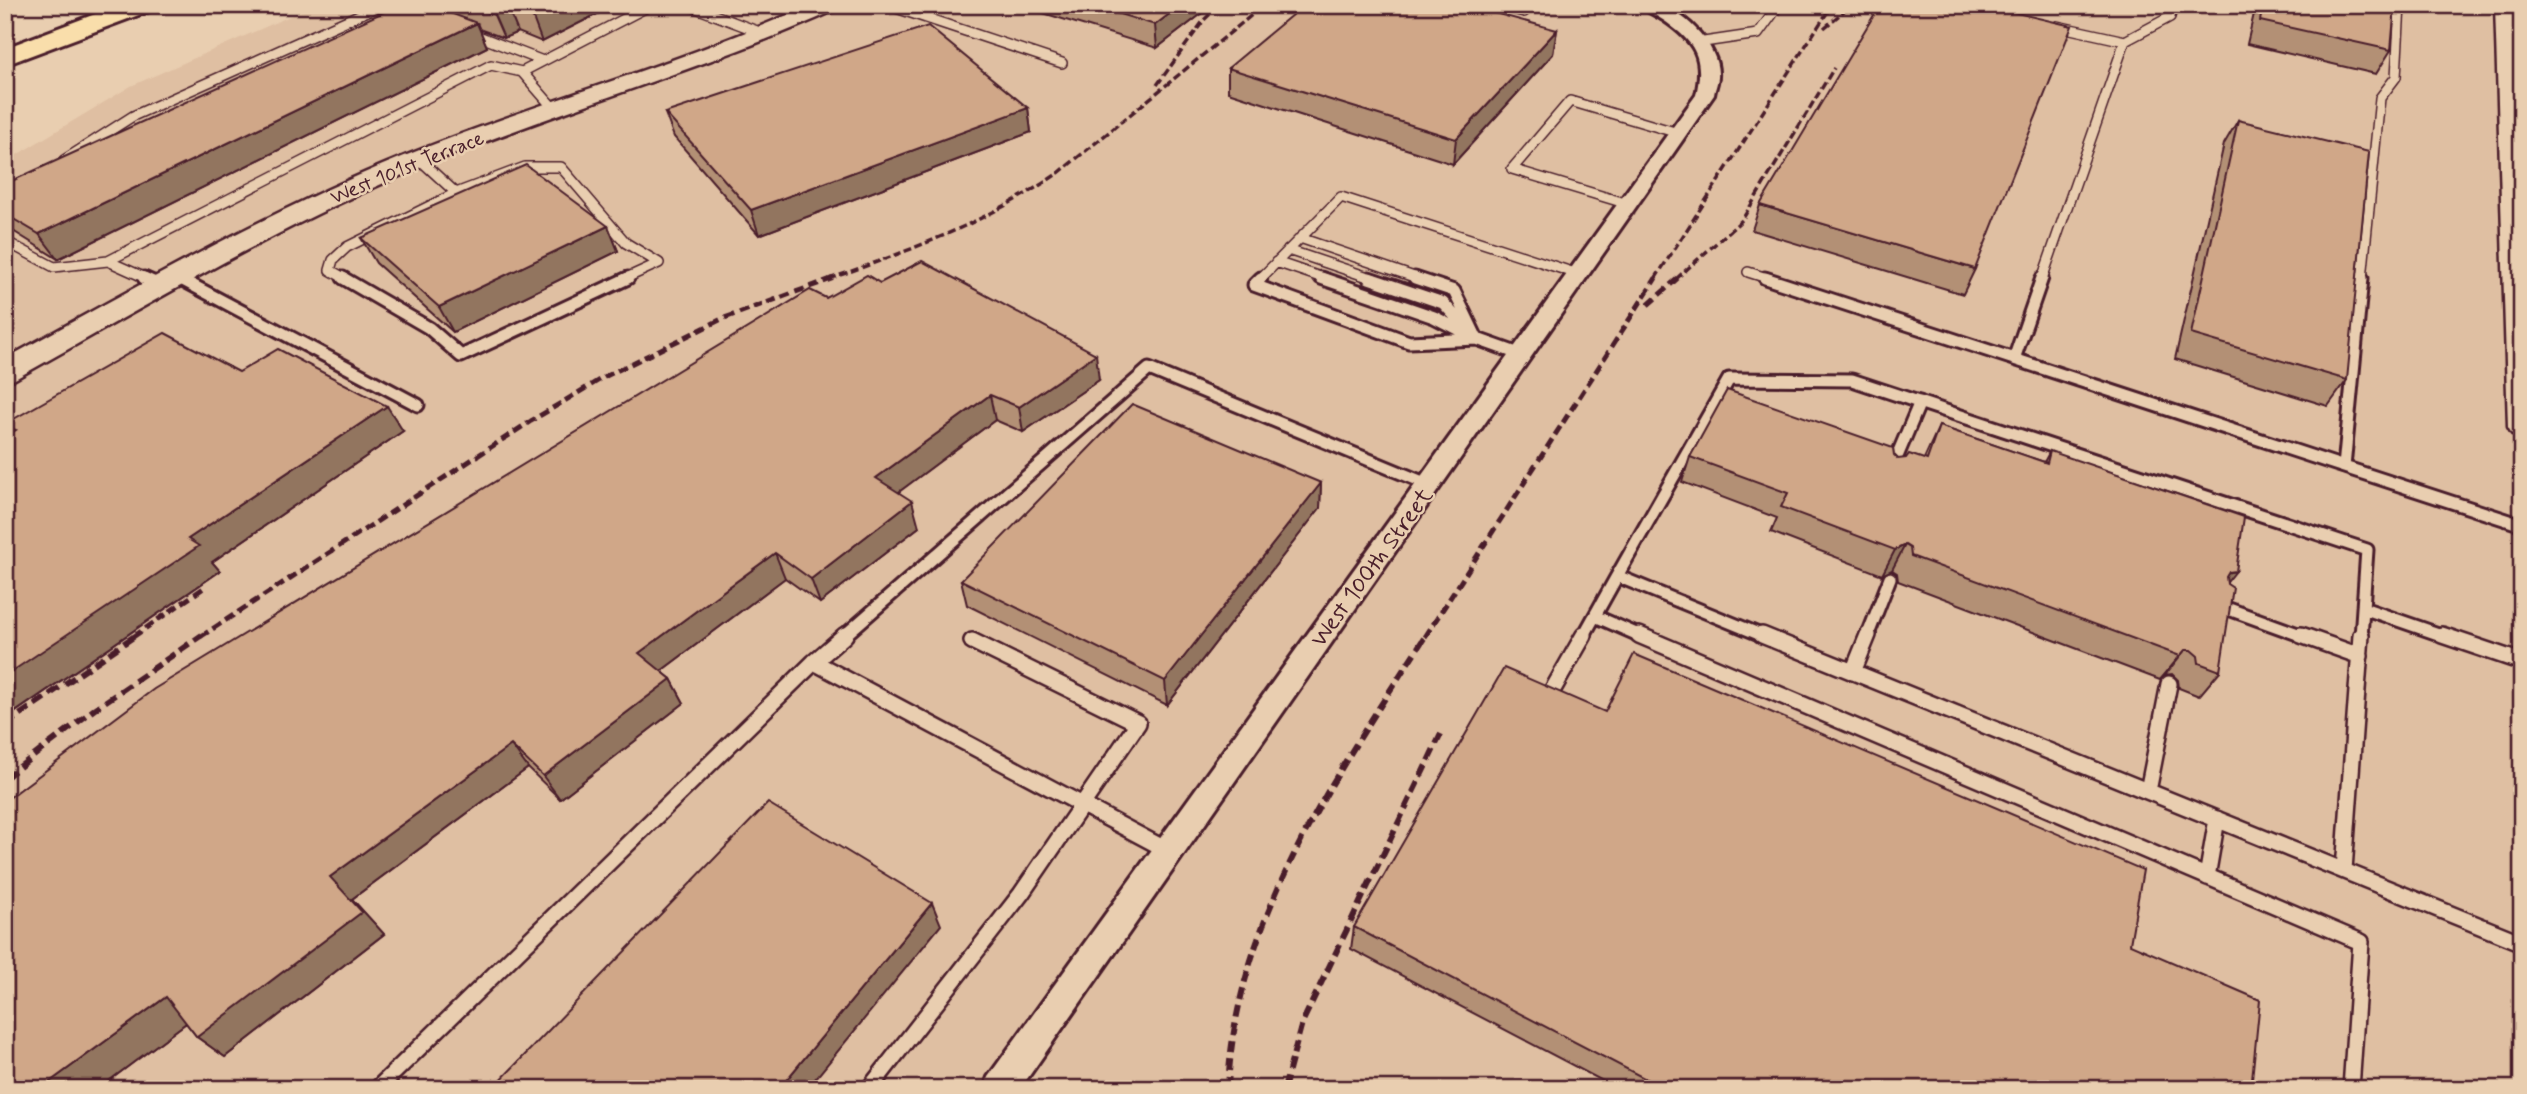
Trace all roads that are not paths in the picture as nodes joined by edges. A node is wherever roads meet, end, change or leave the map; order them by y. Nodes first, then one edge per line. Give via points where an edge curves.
1 (143, 5) edge
2 (381, 5) edge
3 (651, 5) edge
4 (688, 5) edge
5 (828, 5) edge
6 (887, 5) edge
7 (1498, 5) edge
8 (1531, 5) edge
9 (1648, 5) edge
10 (1779, 5) edge
11 (2173, 5) edge
12 (2400, 5) edge
13 (2505, 5) edge
14 (2046, 23) edge
15 (459, 29) edge
16 (765, 34) junction
17 (1695, 40) junction
18 (2125, 41) junction
19 (5, 57) edge
20 (543, 61) junction
21 (1062, 63) dead end
22 (522, 72) junction
23 (555, 110) junction
24 (1678, 132) junction
25 (419, 159) junction
26 (2517, 161) edge
27 (52, 168) edge
28 (456, 192) junction
29 (1628, 204) junction
30 (2517, 213) edge
31 (1300, 238) junction
32 (5, 241) edge
33 (1288, 250) junction
34 (108, 261) junction
35 (1276, 262) junction
36 (1748, 272) dead end
37 (1578, 274) junction
38 (170, 281) junction
39 (2519, 308) edge
40 (1477, 339) junction
41 (1522, 355) junction
42 (2014, 359) junction
43 (5, 372) edge
44 (2521, 375) edge
45 (1920, 402) junction
46 (418, 405) dead end
47 (2521, 406) edge
48 (2522, 427) edge
49 (2344, 467) junction
50 (1889, 476) edge
51 (1430, 485) junction
52 (2522, 524) edge
53 (1617, 576) junction
54 (1890, 578) edge
55 (2214, 604) edge
56 (2362, 608) junction
57 (1595, 616) junction
58 (972, 641) dead end
59 (2360, 656) junction
60 (814, 662) junction
61 (2522, 662) edge
62 (1853, 672) junction
63 (2169, 684) dead end
64 (1552, 691) edge
65 (2148, 791) junction
66 (1082, 803) junction
67 (2217, 819) junction
68 (1167, 850) junction
69 (2344, 870) junction
70 (2207, 877) junction
71 (2522, 943) edge
72 (377, 1089) edge
73 (869, 1089) edge
74 (1000, 1089) edge
75 (2351, 1089) edge

1 - 19 highway
2 - 27 lane via 133,116
3 - 20 lane
4 - 16 lane
5 - 16 main road, West 101st Terrace
6 - 21 lane
7 - 8 lane via 1524,12
9 - 17 street
10 - 17 lane via 1758,34
11 - 18 lane via 2170,17
12 - 49 lane via 2396,77 2380,98
13 - 26 street
14 - 18 lane
15 - 20 lane
16 - 23 main road, West 101st Terrace
17 - 24 street, West 100th Street via 1710,74 1705,95
18 - 42 lane
20 - 22 lane
22 - 23 lane
22 - 34 lane via 491,65
23 - 25 main road, West 101st Terrace
24 - 29 street, West 100th Street
24 - 29 lane via 1570,101 1512,169
25 - 28 lane
25 - 38 main road, West 101st Terrace via 330,197
26 - 30 street
28 - 28 lane via 346,247 330,270 429,328 461,356 659,263 626,243 561,167 524,167
29 - 37 street, West 100th Street
30 - 39 street
31 - 33 lane
31 - 37 lane via 1341,197
31 - 40 lane via 1454,291
32 - 34 lane via 54,267
33 - 35 lane
33 - 40 lane via 1443,303
34 - 38 lane
35 - 40 lane via 1434,317
35 - 40 lane via 1254,285 1409,342
36 - 42 lane
37 - 41 street, West 100th Street
38 - 43 main road, West 101st Terrace
38 - 46 lane
39 - 44 street
40 - 41 lane
41 - 51 street, West 100th Street
42 - 49 lane
44 - 47 street
45 - 50 lane
45 - 53 lane via 1852,380 1729,379
45 - 56 lane via 2367,550
47 - 48 street
49 - 52 lane
51 - 60 lane via 1149,369
51 - 68 street, West 100th Street
53 - 57 lane
53 - 62 lane
54 - 62 lane
55 - 59 lane
56 - 59 lane
56 - 61 lane
57 - 64 lane
57 - 70 lane
58 - 66 lane via 1138,723
59 - 69 lane
60 - 66 lane
60 - 72 lane
62 - 65 lane
63 - 65 lane
65 - 67 lane
66 - 68 lane
66 - 73 lane via 1021,894
67 - 69 lane
67 - 70 lane
68 - 74 street, West 100th Street
69 - 71 lane
70 - 75 lane via 2361,942

